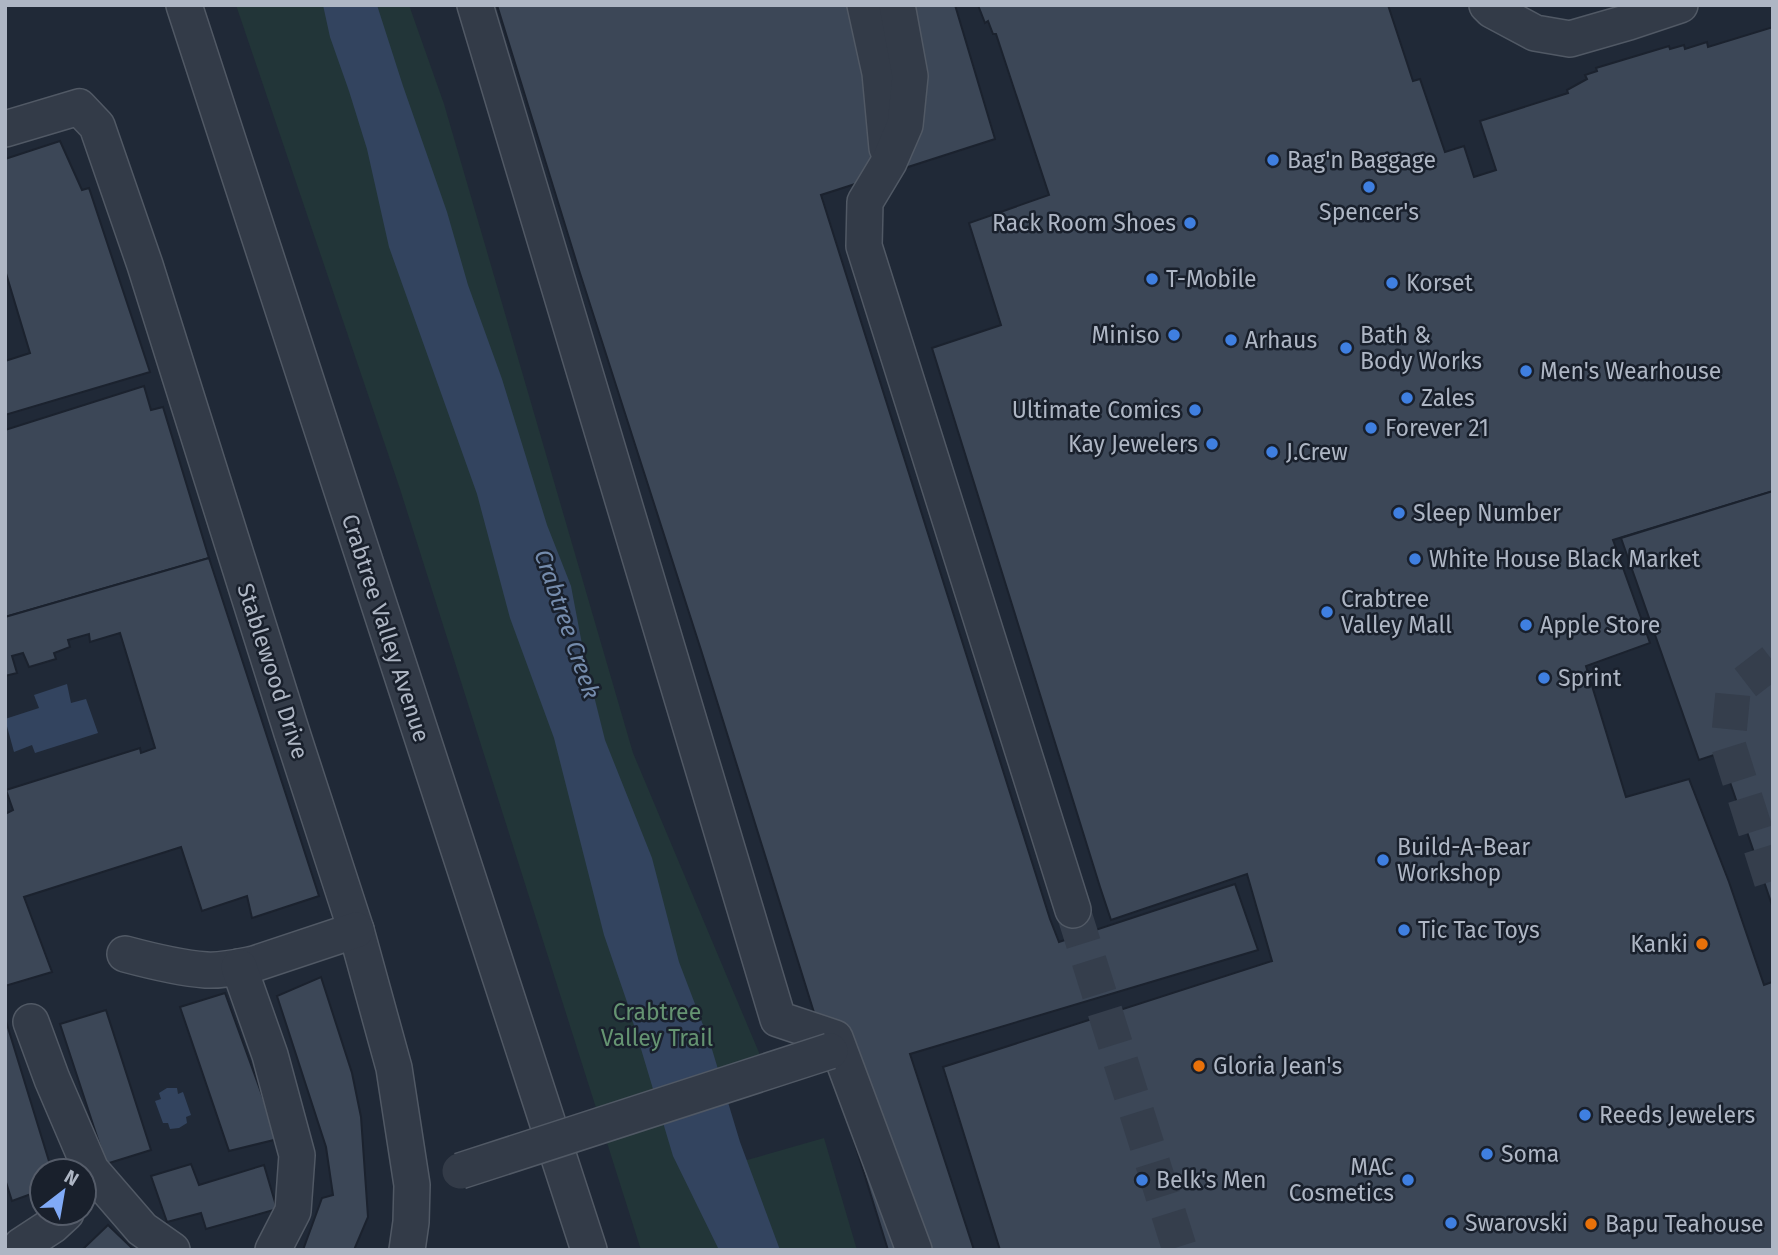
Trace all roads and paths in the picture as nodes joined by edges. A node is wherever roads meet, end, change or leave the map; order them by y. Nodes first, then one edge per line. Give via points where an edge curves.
1 (184, 5) edge
2 (475, 5) edge
3 (865, 5) edge
4 (897, 5) edge
5 (1487, 5) edge
6 (1680, 5) edge
7 (5, 129) edge
8 (889, 162) junction
9 (1073, 910) tunnel mouth
10 (356, 930) junction
11 (125, 954) dead end
12 (239, 967) junction
13 (31, 1022) dead end
14 (830, 1051) dead end
15 (85, 1157) edge
16 (412, 1185) junction
17 (98, 1194) edge
18 (50, 1227) edge
19 (20, 1247) dead end
20 (172, 1250) edge
21 (272, 1250) edge
22 (407, 1250) edge
23 (589, 1250) edge
24 (914, 1250) edge

1 - 23 street, Crabtree Valley Avenue
2 - 24 street via 778,1019 835,1038
3 - 8 street via 880,73
4 - 8 street via 910,76 905,125
5 - 6 street via 1535,33 1570,39
7 - 10 street, Stablewood Drive via 79,107 97,126 145,265 194,465 292,733
8 - 9 street via 864,202 864,246
10 - 12 street
10 - 16 street, Stablewood Drive via 394,1068
11 - 12 street via 207,970
12 - 21 street via 298,1155 293,1211
13 - 15 street
14 - 16 street, bridge
16 - 22 street, Stablewood Drive
17 - 20 street
18 - 19 street

